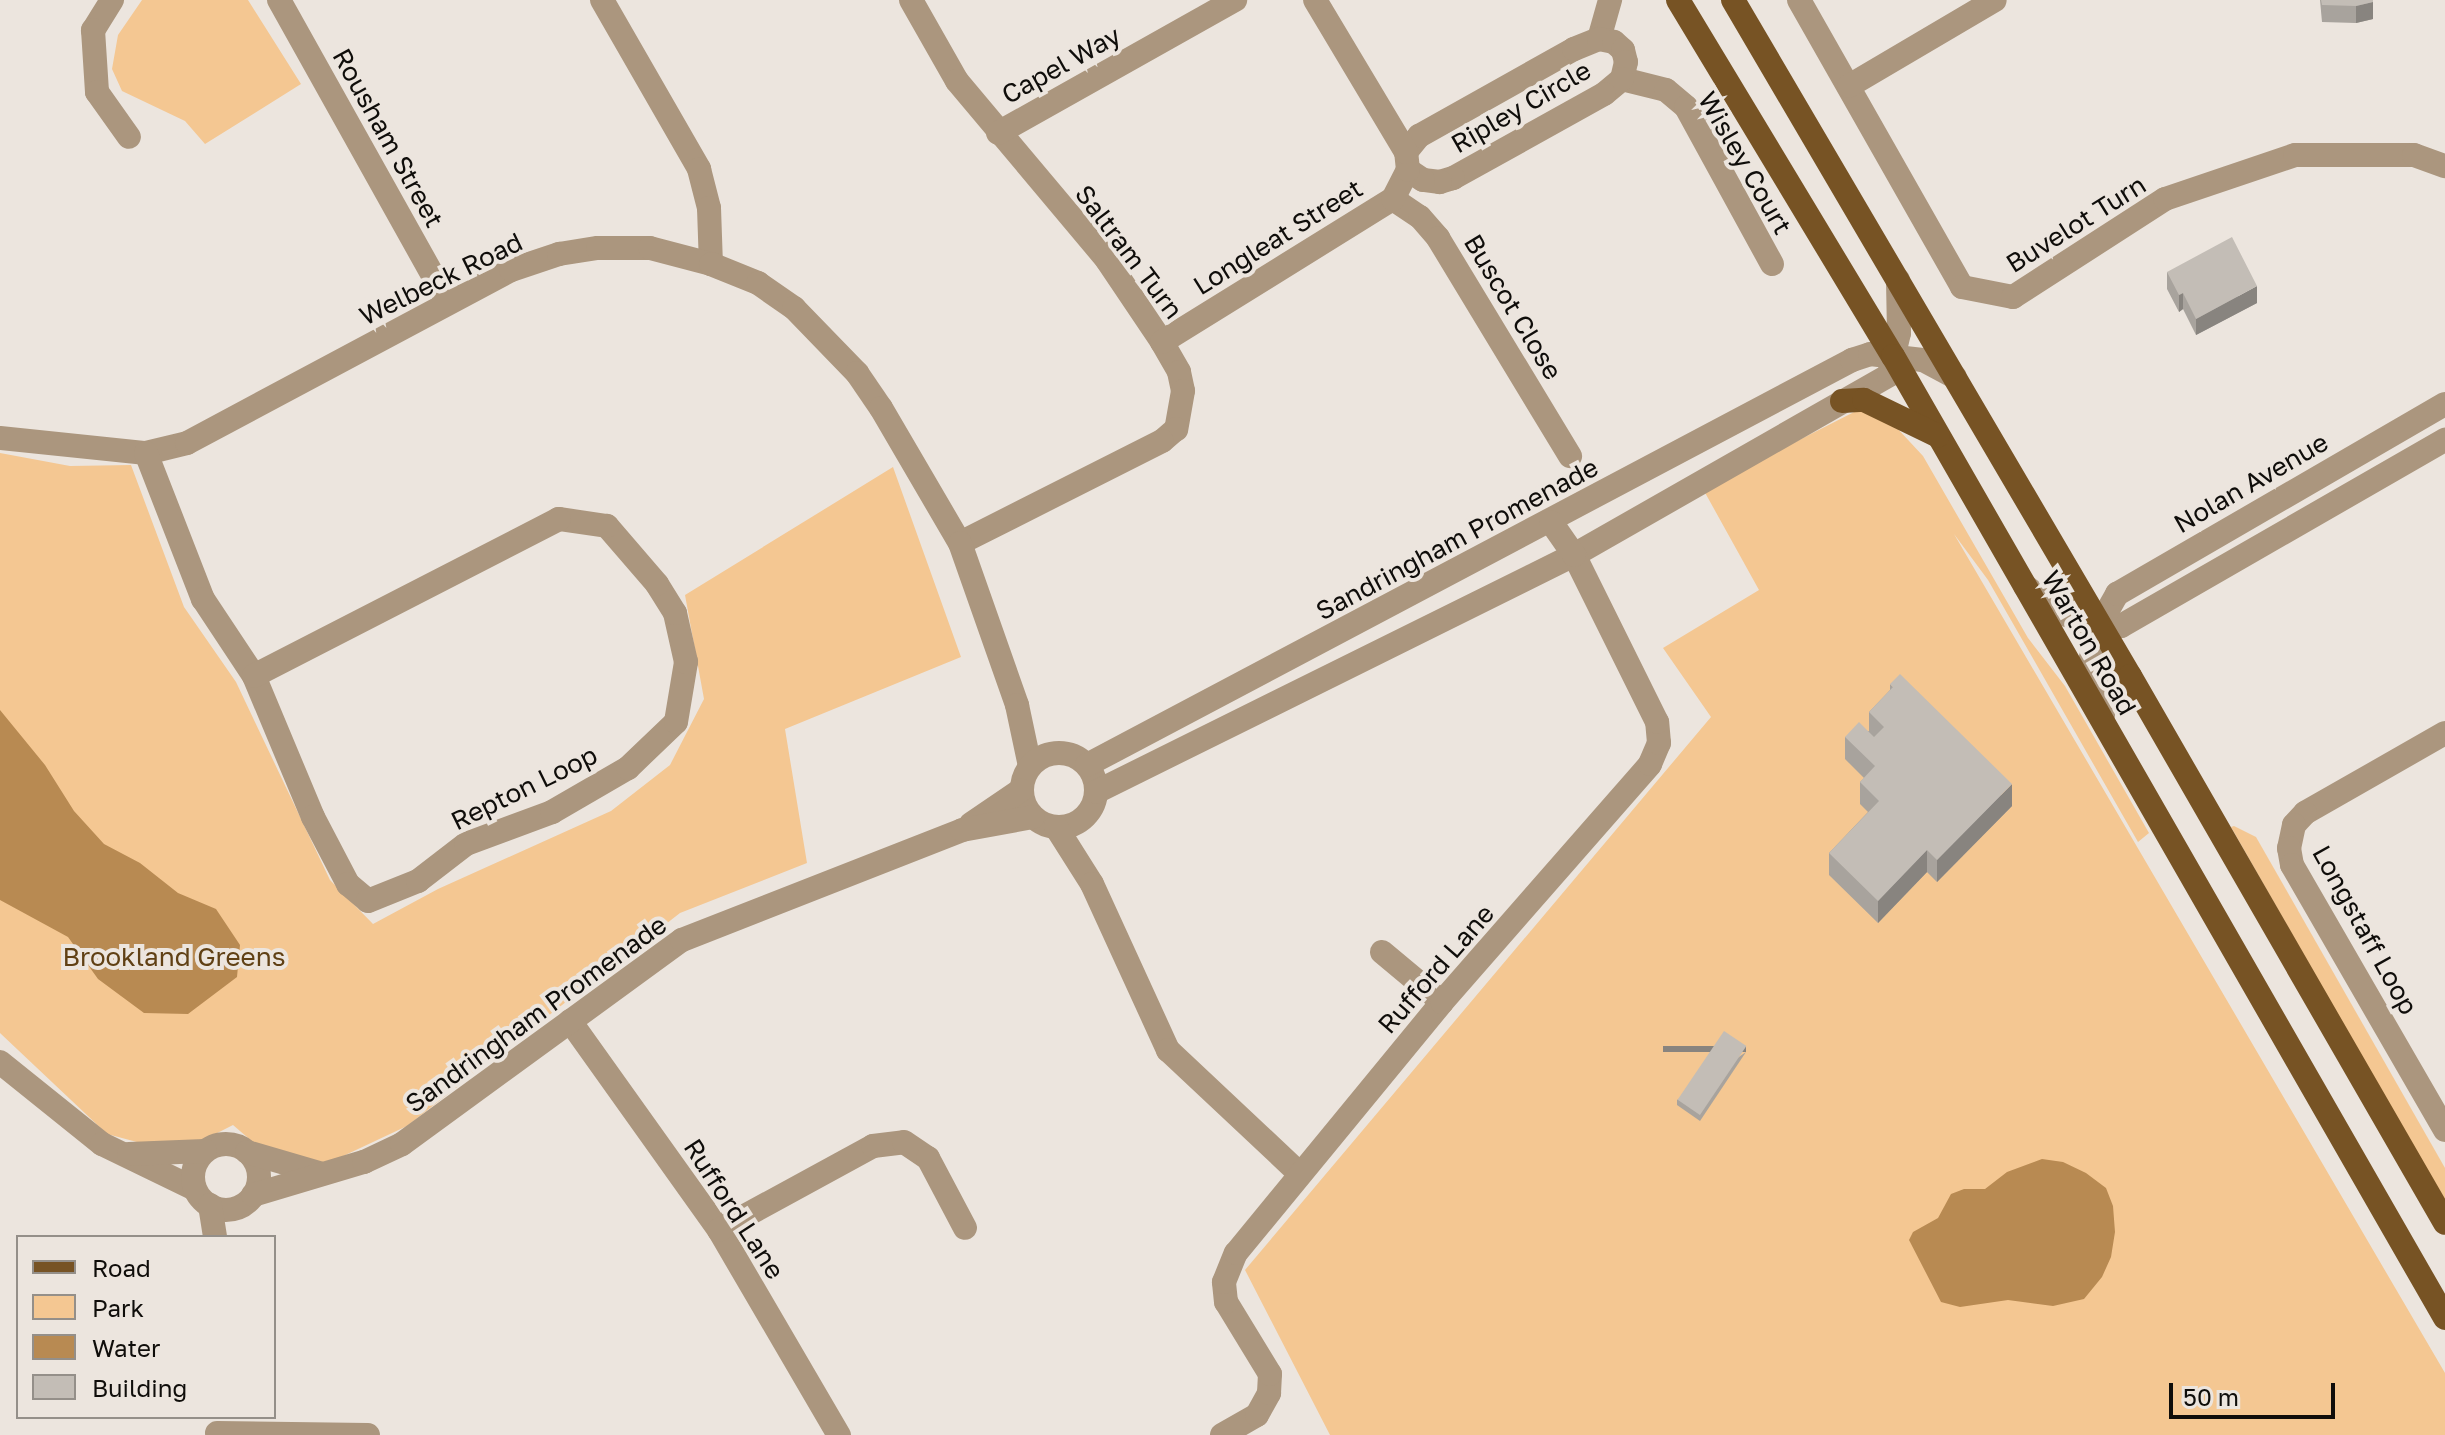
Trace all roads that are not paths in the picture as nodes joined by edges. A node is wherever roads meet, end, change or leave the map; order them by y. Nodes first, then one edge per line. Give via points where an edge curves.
1 (112, 0) edge
2 (279, 0) edge
3 (602, 0) edge
4 (911, 0) edge
5 (1235, 0) edge
6 (1315, 0) edge
7 (1610, 0) edge
8 (1678, 0) edge
9 (1733, 0) edge
10 (1799, 0) edge
11 (1995, 0) edge
12 (1599, 39) junction
13 (1622, 79) junction
14 (1849, 86) junction
15 (998, 133) junction
16 (129, 137) dead end
17 (1407, 161) junction
18 (2445, 166) edge
19 (1393, 199) junction
20 (711, 264) junction
21 (1772, 264) dead end
22 (1898, 280) junction
23 (448, 302) junction
24 (1162, 342) junction
25 (1893, 356) junction
26 (1955, 377) junction
27 (1842, 401) junction
28 (2445, 404) edge
29 (1938, 436) junction
30 (0, 438) edge
31 (2445, 440) edge
32 (146, 453) junction
33 (1570, 456) dead end
34 (1551, 522) junction
35 (960, 543) junction
36 (1574, 555) junction
37 (2024, 585) junction
38 (2099, 625) junction
39 (254, 676) junction
40 (1017, 705) junction
41 (2107, 729) junction
42 (2445, 733) edge
43 (1058, 752) junction
44 (1087, 765) junction
45 (1030, 766) junction
46 (1021, 790) junction
47 (1096, 792) junction
48 (1033, 817) junction
49 (1080, 820) junction
50 (1056, 827) junction
51 (962, 830) junction
52 (1092, 884) junction
53 (1382, 952) dead end
54 (1442, 1002) junction
55 (570, 1021) junction
56 (0, 1062) edge
57 (2445, 1130) edge
58 (205, 1151) junction
59 (247, 1152) junction
60 (127, 1154) junction
61 (321, 1173) junction
62 (1300, 1174) junction
63 (203, 1197) junction
64 (246, 1201) junction
65 (2445, 1223) edge
66 (965, 1228) dead end
67 (719, 1230) junction
68 (214, 1235) edge
69 (231, 1235) edge
70 (2445, 1318) edge
71 (217, 1428) edge
72 (368, 1435) edge
73 (839, 1435) edge
74 (1222, 1435) edge

1 - 16 street via 93,30 97,92
2 - 23 street, Rousham Street
3 - 20 street via 699,169 709,208
4 - 15 street, Saltram Turn via 957,81
5 - 15 street, Capel Way
6 - 17 street
7 - 12 street
8 - 25 main road, Warton Road
9 - 22 main road, Warton Road
10 - 14 street, Buvelot Turn
11 - 14 street
12 - 13 street, Ripley Circle via 1623,50
12 - 17 street, Ripley Circle via 1419,136
13 - 17 street, Ripley Circle via 1453,178 1423,180
13 - 21 street, Wisley Court via 1666,90 1686,107
14 - 18 street, Buvelot Turn via 1962,287 2013,297 2165,199 2295,155 2414,155
15 - 24 street, Saltram Turn via 1107,260
17 - 19 street, Longleat Street
19 - 24 street, Longleat Street
19 - 33 street, Buscot Close via 1420,217 1438,238
20 - 23 street, Welbeck Road via 650,248 598,248 511,270
20 - 35 street, Welbeck Road via 758,283 794,308 857,373
22 - 25 street via 1899,333
22 - 26 main road, Warton Road
23 - 32 street, Welbeck Road via 187,443
24 - 35 street, Saltram Turn via 1183,391 1176,429 1162,441
25 - 26 street via 1923,360
25 - 27 street via 1889,375
25 - 29 main road, Warton Road
25 - 34 street, Sandringham Promenade via 1870,354 1852,360
26 - 38 main road, Warton Road
27 - 29 main road via 1864,400
27 - 36 street
28 - 38 street, Nolan Avenue via 2117,594
29 - 37 main road, Warton Road
30 - 32 street, Welbeck Road
31 - 38 street via 2140,616 2121,626
32 - 39 street, Repton Loop via 203,599
34 - 36 street, Rufford Lane
34 - 44 street, Sandringham Promenade
35 - 40 street, Welbeck Road
36 - 47 street
36 - 54 street, Rufford Lane via 1657,722 1659,743 1650,764
37 - 38 street via 2058,612
37 - 41 main road, Warton Road
38 - 41 street, Nolan Avenue via 2091,658
38 - 65 main road, Warton Road
39 - 39 street, Repton Loop via 313,817 348,884 368,901 418,881 466,844 552,812 628,768 676,722 686,662 675,613 607,526 559,519
40 - 43 street, Welbeck Road
40 - 45 street, Welbeck Road
41 - 70 main road, Warton Road
42 - 57 street, Longstaff Loop via 2305,813 2294,825 2289,848 2292,865
43 - 44 street
43 - 45 street
44 - 47 street
45 - 46 street
46 - 48 street
46 - 51 street, Sandringham Promenade
47 - 49 street
48 - 50 street
48 - 51 street, Sandringham Promenade
49 - 50 street
49 - 52 street
50 - 52 street
51 - 55 street, Sandringham Promenade via 682,940
52 - 62 street via 1168,1050
53 - 54 street
54 - 62 street, Rufford Lane
55 - 61 street, Sandringham Promenade via 402,1144 364,1162
55 - 67 street, Rufford Lane
56 - 60 street via 102,1144
58 - 59 street via 226,1144
58 - 60 street
58 - 63 street via 194,1168
59 - 61 street
59 - 64 street via 257,1168
60 - 63 street
61 - 64 street, Sandringham Promenade
62 - 74 street, Rufford Lane via 1236,1253 1224,1282 1226,1302 1270,1374 1269,1393 1257,1415
63 - 64 street via 229,1210
63 - 68 street
64 - 69 street
66 - 67 street via 928,1158 904,1142 873,1146
67 - 73 street, Rufford Lane
71 - 72 street

